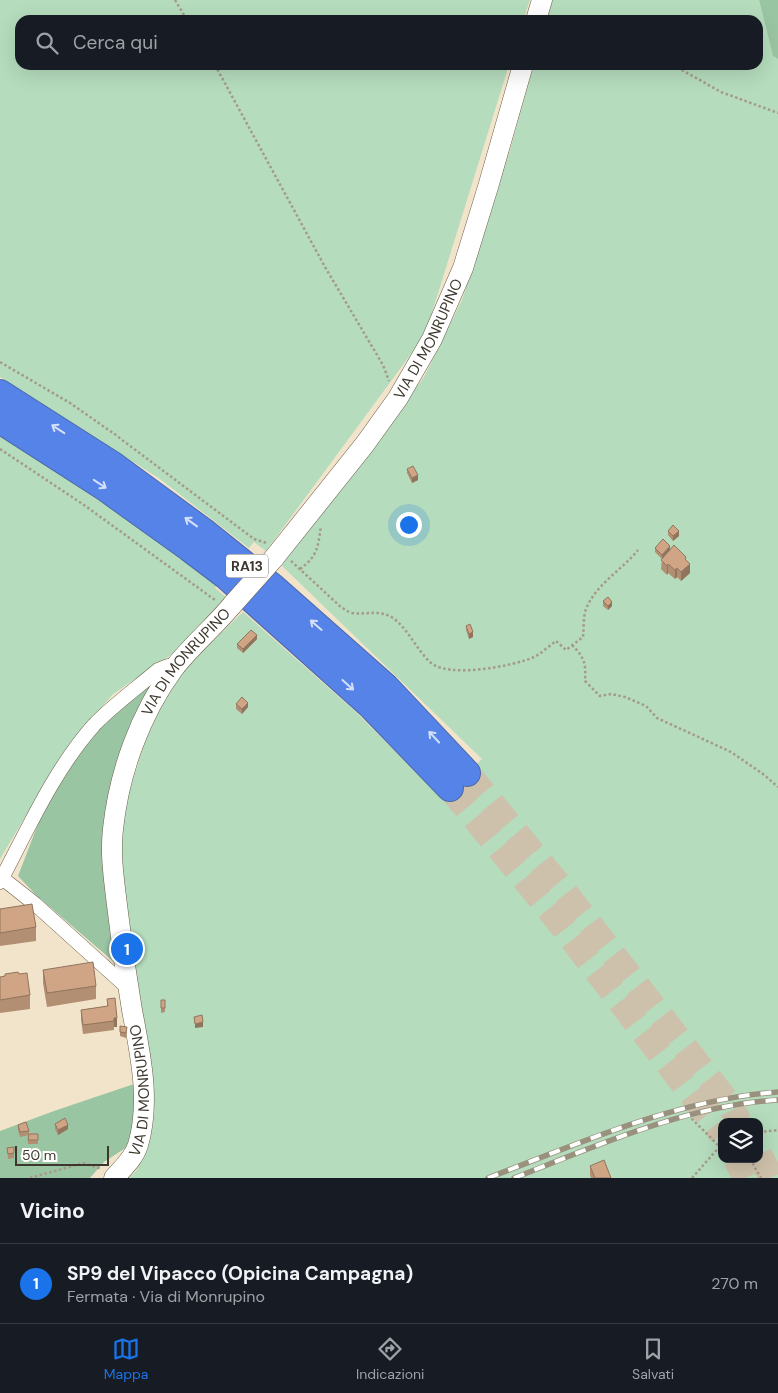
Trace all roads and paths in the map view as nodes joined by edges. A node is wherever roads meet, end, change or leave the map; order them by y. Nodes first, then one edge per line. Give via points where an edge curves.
1 (176, 0) edge
2 (542, 0) edge
3 (184, 15) edge
4 (538, 15) edge
5 (218, 70) edge
6 (522, 70) edge
7 (682, 70) edge
8 (778, 113) edge
9 (0, 362) edge
10 (0, 392) edge
11 (398, 398) junction
12 (0, 420) edge
13 (0, 449) edge
14 (322, 497) junction
15 (281, 550) junction
16 (638, 550) dead end
17 (300, 569) junction
18 (231, 607) junction
19 (572, 645) junction
20 (175, 667) junction
21 (778, 787) edge
22 (1, 880) edge
23 (128, 988) junction
24 (688, 1115) dead end
25 (778, 1130) edge
26 (763, 1132) edge
27 (718, 1142) edge
28 (718, 1148) edge
29 (752, 1163) edge
30 (116, 1176) edge
31 (30, 1178) edge
32 (692, 1178) edge
33 (761, 1178) edge

1 - 3 path
2 - 4 main road
5 - 11 path via 383,365
6 - 11 main road, VIA DI MONRUPINO via 463,268 432,340
7 - 8 path via 721,92
9 - 15 path via 70,403 254,539
12 -> 10 highway, RA13 via 104,487 226,576 459,781 386,687 274,588 113,465
11 - 14 main road, VIA DI MONRUPINO
13 - 18 path
14 - 15 main road, VIA DI MONRUPINO
14 - 17 path via 319,541 312,560
15 - 17 path
15 - 18 main road, VIA DI MONRUPINO, bridge
16 - 19 path via 594,595 586,610 583,637
17 - 19 path via 351,613 371,612 394,619 431,663 445,669 481,670 535,657 556,641 566,650
18 - 20 main road, VIA DI MONRUPINO
19 - 21 path via 585,664 585,681 600,696 625,697 646,706 657,718 731,752
20 - 22 street via 158,670 95,725 56,778
20 - 23 main road, VIA DI MONRUPINO via 140,726 122,781 113,827 112,863
22 - 23 street via 34,904
23 - 30 main road, VIA DI MONRUPINO via 143,1080 144,1109 138,1146
24 - 27 path
25 - 26 path
28 - 32 path
29 - 33 path
30 - 31 path via 83,1163

